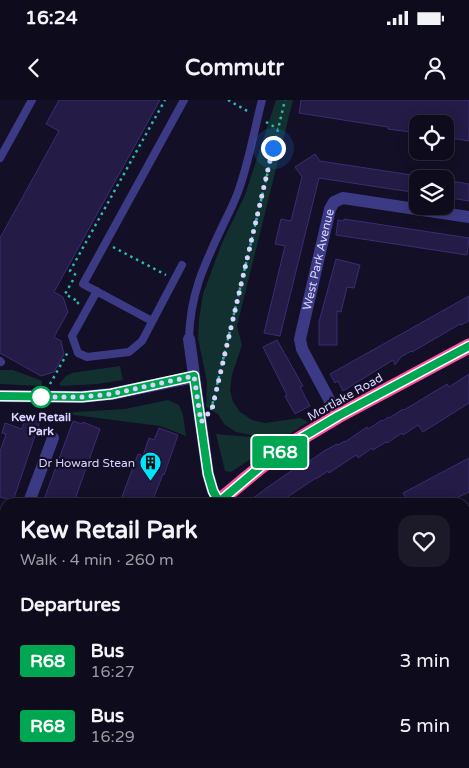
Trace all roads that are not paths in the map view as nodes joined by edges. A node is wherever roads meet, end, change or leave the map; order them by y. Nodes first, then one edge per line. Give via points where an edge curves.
1 (32, 100) edge
2 (184, 100) edge
3 (262, 100) edge
4 (0, 158) edge
5 (469, 217) edge
6 (182, 265) dead end
7 (97, 291) junction
8 (152, 322) junction
9 (189, 339) joint
10 (469, 346) edge
11 (194, 376) junction
12 (0, 396) edge
13 (338, 416) junction
14 (53, 438) dead end
15 (30, 498) edge
16 (217, 498) edge
17 (224, 498) edge

1 - 4 lane
2 - 7 lane via 83,284
3 - 9 lane via 248,165 238,194 198,282
5 - 13 street, West Park Avenue via 342,198 334,202 300,339 302,349
6 - 8 lane
7 - 8 lane
7 - 8 lane via 72,336 78,353 88,357 128,352 142,341
9 - 11 street
10 - 13 highway, Mortlake Road
11 - 12 street via 82,397
11 - 16 street via 208,474
13 - 17 highway, Mortlake Road via 286,447
14 - 15 street

